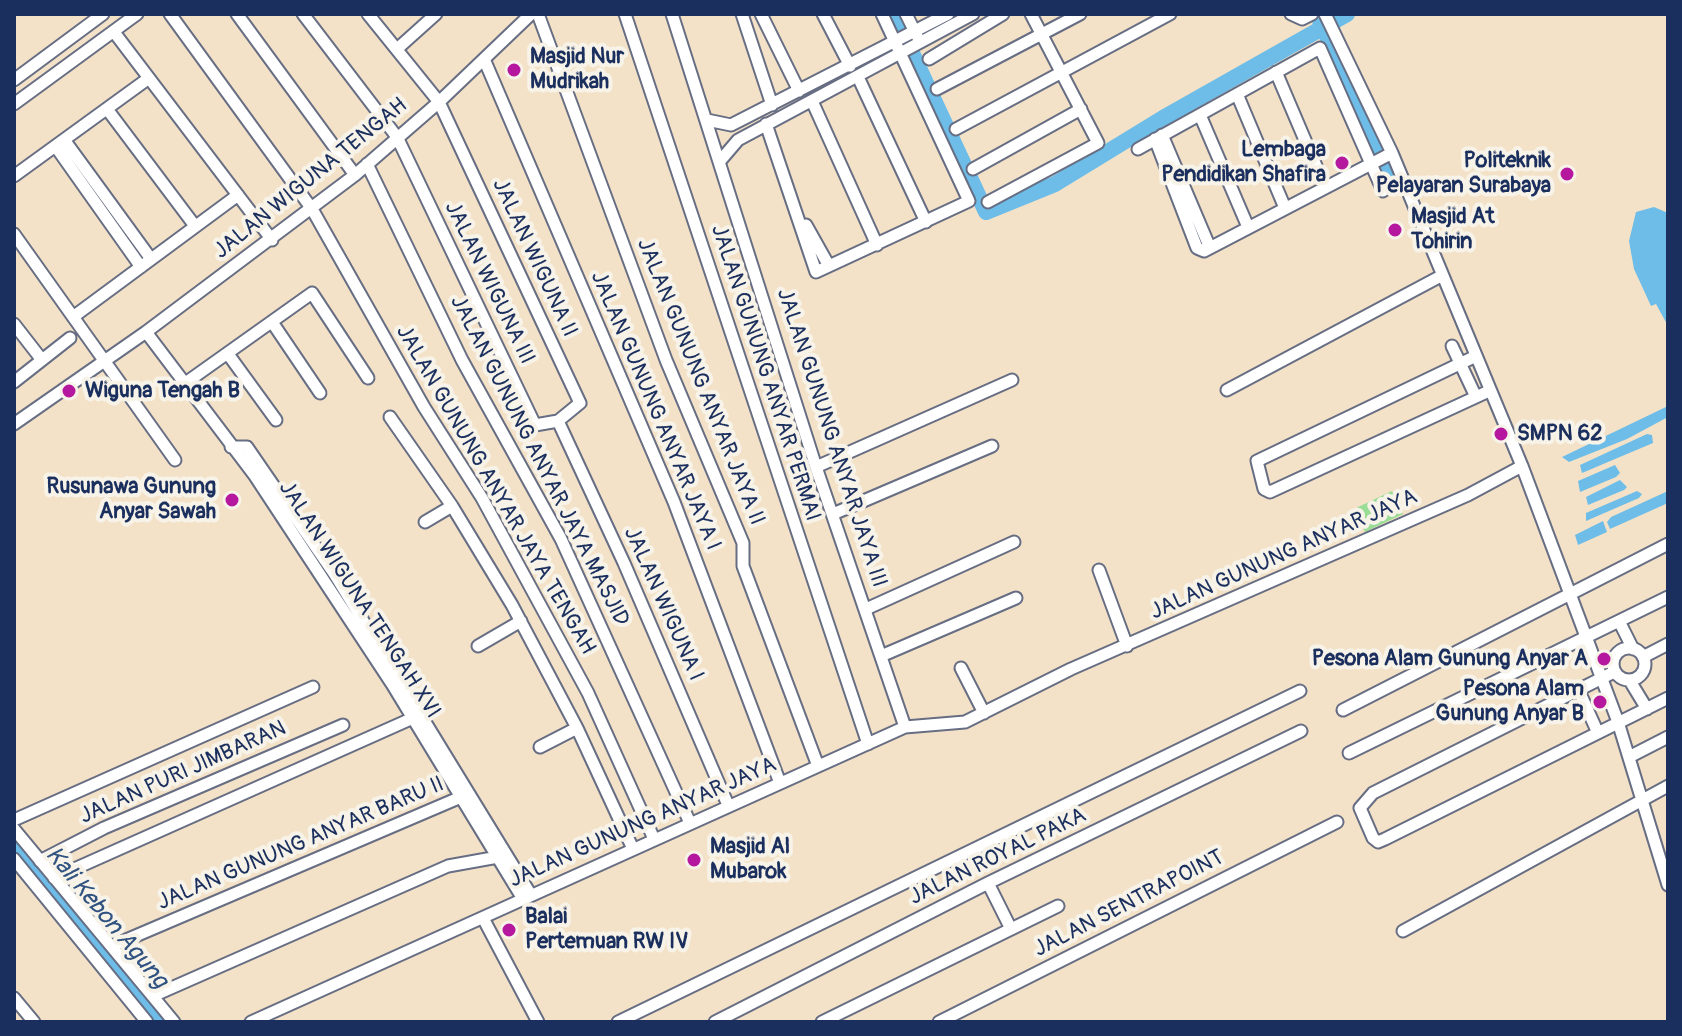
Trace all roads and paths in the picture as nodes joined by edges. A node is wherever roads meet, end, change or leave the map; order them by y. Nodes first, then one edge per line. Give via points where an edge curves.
1 (103, 14) edge
2 (137, 14) edge
3 (170, 14) edge
4 (237, 14) edge
5 (303, 14) edge
6 (368, 14) edge
7 (436, 14) edge
8 (531, 14) edge
9 (538, 14) edge
10 (625, 14) edge
11 (672, 14) edge
12 (742, 14) edge
13 (761, 14) edge
14 (823, 14) edge
15 (882, 14) edge
16 (906, 14) edge
17 (948, 14) edge
18 (973, 14) edge
19 (1003, 14) edge
20 (1031, 14) edge
21 (1080, 14) edge
22 (1170, 14) edge
23 (1291, 14) edge
24 (1311, 15) edge
25 (1330, 22) edge
26 (114, 32) junction
27 (1042, 35) junction
28 (905, 37) junction
29 (919, 44) junction
30 (397, 49) junction
31 (903, 53) junction
32 (484, 59) junction
33 (929, 59) dead end
34 (850, 66) junction
35 (1276, 72) junction
36 (1062, 73) junction
37 (858, 77) junction
38 (149, 78) junction
39 (14, 80) edge
40 (937, 89) dead end
41 (799, 91) junction
42 (1237, 94) junction
43 (812, 101) junction
44 (439, 102) junction
45 (14, 104) edge
46 (772, 105) junction
47 (107, 109) junction
48 (1081, 109) junction
49 (1200, 115) junction
50 (707, 120) junction
51 (766, 124) junction
52 (731, 125) junction
53 (956, 129) dead end
54 (397, 137) junction
55 (1158, 137) junction
56 (738, 140) junction
57 (60, 144) junction
58 (1138, 149) dead end
59 (1390, 154) junction
60 (720, 161) junction
61 (1372, 163) junction
62 (367, 164) junction
63 (973, 169) dead end
64 (355, 175) junction
65 (14, 176) edge
66 (1325, 187) junction
67 (1383, 191) dead end
68 (238, 195) junction
69 (988, 202) dead end
70 (1285, 208) junction
71 (312, 209) junction
72 (926, 222) junction
73 (195, 226) junction
74 (1248, 227) junction
75 (14, 234) edge
76 (272, 240) junction
77 (877, 245) junction
78 (146, 263) junction
79 (1441, 276) junction
80 (73, 317) junction
81 (272, 322) junction
82 (14, 324) edge
83 (146, 332) junction
84 (70, 338) dead end
85 (1452, 346) dead end
86 (228, 354) junction
87 (1474, 357) junction
88 (42, 360) junction
89 (104, 360) junction
90 (1460, 363) junction
91 (368, 378) dead end
92 (1012, 380) dead end
93 (14, 382) edge
94 (184, 384) junction
95 (1227, 390) dead end
96 (1489, 391) junction
97 (320, 393) dead end
98 (1476, 397) junction
99 (390, 417) dead end
100 (276, 420) dead end
101 (558, 421) junction
102 (14, 424) edge
103 (992, 446) dead end
104 (231, 447) junction
105 (175, 460) dead end
106 (1522, 466) junction
107 (816, 467) junction
108 (452, 506) junction
109 (833, 514) junction
110 (425, 522) dead end
111 (1014, 542) dead end
112 (1668, 544) edge
113 (1099, 570) dead end
114 (1571, 593) junction
115 (1668, 597) edge
116 (1016, 598) dead end
117 (866, 609) junction
118 (521, 621) junction
119 (1619, 621) junction
120 (1586, 636) junction
121 (1668, 644) edge
122 (478, 646) dead end
123 (1127, 646) junction
124 (1638, 653) junction
125 (881, 656) junction
126 (961, 668) dead end
127 (1614, 672) junction
128 (1602, 680) junction
129 (1630, 681) junction
130 (313, 687) dead end
131 (1300, 691) dead end
132 (1579, 691) junction
133 (1668, 698) edge
134 (1647, 709) junction
135 (1343, 710) dead end
136 (984, 713) junction
137 (413, 718) junction
138 (1618, 722) junction
139 (343, 725) dead end
140 (905, 727) junction
141 (577, 728) junction
142 (1301, 731) dead end
143 (1598, 733) junction
144 (1668, 737) edge
145 (868, 744) junction
146 (540, 747) dead end
147 (1349, 753) dead end
148 (1629, 757) junction
149 (818, 766) junction
150 (780, 783) junction
151 (1668, 786) edge
152 (461, 797) junction
153 (1642, 800) junction
154 (728, 805) junction
155 (14, 820) edge
156 (1337, 822) dead end
157 (690, 823) junction
158 (14, 829) edge
159 (654, 839) junction
160 (633, 849) junction
161 (498, 857) junction
162 (14, 859) edge
163 (40, 861) junction
164 (54, 878) junction
165 (988, 883) junction
166 (1668, 885) edge
167 (527, 897) junction
168 (1058, 906) dead end
169 (483, 918) junction
170 (1004, 931) junction
171 (1403, 931) dead end
172 (112, 946) junction
173 (153, 996) junction
174 (14, 998) edge
175 (34, 1022) edge
176 (147, 1022) edge
177 (174, 1022) edge
178 (251, 1022) edge
179 (538, 1022) edge
180 (618, 1022) edge
181 (715, 1022) edge
182 (822, 1022) edge
183 (939, 1022) edge

1 - 39 street
2 - 26 street
3 - 71 street, JALAN GUNUNG ANYAR JAYA TENGAH
4 - 64 street
5 - 54 street
6 - 30 street
7 - 30 street
8 - 32 street, JALAN WIGUNA TENGAH
9 - 149 street, JALAN GUNUNG ANYAR JAYA II via 666,360 743,543 743,566
10 - 145 street, JALAN GUNUNG ANYAR PERMAI
11 - 50 street, JALAN GUNUNG ANYAR JAYA III
12 - 46 street
13 - 41 street
14 - 34 street
15 - 28 street
16 - 28 street
17 - 28 street
18 - 29 street
19 - 33 street
20 - 27 street
21 - 27 street
22 - 36 street
23 - 24 street via 1302,19
25 - 59 street
26 - 38 street
26 - 45 street
27 - 36 street
27 - 40 street
28 - 29 street
28 - 31 street
28 - 34 street
29 - 31 street
30 - 44 street
31 - 37 street
31 - 72 street via 969,201
32 - 44 street, JALAN WIGUNA TENGAH
32 - 150 street, JALAN GUNUNG ANYAR JAYA I via 674,502
34 - 41 street
35 - 42 street
35 - 61 street via 1315,48 1324,51
35 - 66 street
36 - 48 street
36 - 53 street
37 - 43 street
37 - 72 street
38 - 47 street
38 - 68 street
41 - 46 street
42 - 49 street
42 - 70 street
43 - 51 street
43 - 77 street
44 - 54 street, JALAN WIGUNA TENGAH
44 - 101 street, JALAN WIGUNA II via 580,403
46 - 52 street
47 - 57 street
47 - 73 street
48 - 63 street
48 - 69 street via 1098,143
49 - 55 street
49 - 74 street
50 - 52 street
50 - 60 street, JALAN GUNUNG ANYAR JAYA III
51 - 56 street
51 - 77 street via 814,271
52 - 56 street
54 - 62 street, JALAN WIGUNA TENGAH
54 - 101 street, JALAN WIGUNA III via 535,425
55 - 58 street
55 - 74 street via 1207,250
56 - 60 street
57 - 65 street
57 - 78 street
59 - 61 street
59 - 79 street
60 - 107 street, JALAN GUNUNG ANYAR JAYA III
61 - 66 street
61 - 67 street
62 - 64 street, JALAN WIGUNA TENGAH
62 - 157 street, JALAN GUNUNG ANYAR JAYA MASJID via 462,360 561,539
64 - 71 street, JALAN WIGUNA TENGAH
66 - 70 street
68 - 73 street
68 - 76 street
70 - 74 street
71 - 76 street, JALAN WIGUNA TENGAH
71 - 159 street, JALAN GUNUNG ANYAR JAYA TENGAH via 482,498 588,693
72 - 77 street
73 - 78 street
75 - 80 street
76 - 83 street, JALAN WIGUNA TENGAH
78 - 80 street
79 - 87 street
79 - 95 street
80 - 89 street
81 - 86 street
81 - 91 street via 307,294 317,294
81 - 97 street
82 - 88 street
83 - 89 street, JALAN WIGUNA TENGAH
83 - 94 street, JALAN WIGUNA TENGAH XVI
84 - 88 street
85 - 90 street
86 - 94 street
86 - 100 street
87 - 90 street
87 - 96 street
88 - 93 street
89 - 102 street, JALAN WIGUNA TENGAH
89 - 105 street
90 - 98 street
90 - 98 street via 1257,461 1264,489 1270,492
92 - 107 street
94 - 104 street, JALAN WIGUNA TENGAH XVI
96 - 98 street
96 - 106 street
99 - 108 street
101 - 154 street, JALAN WIGUNA I
103 - 109 street
104 - 137 street, JALAN WIGUNA TENGAH XVI
104 - 167 street via 247,447 335,575
106 - 114 street
106 - 123 street, JALAN GUNUNG ANYAR JAYA
107 - 109 street, JALAN GUNUNG ANYAR JAYA III
108 - 110 street
108 - 118 street
109 - 117 street, JALAN GUNUNG ANYAR JAYA III
111 - 117 street
112 - 114 street
113 - 123 street
114 - 120 street
114 - 135 street
115 - 119 street
116 - 125 street
117 - 125 street, JALAN GUNUNG ANYAR JAYA III
118 - 122 street
118 - 141 street
119 - 120 street
119 - 124 street
120 - 128 street
120 - 147 street
121 - 124 street
123 - 136 street, JALAN GUNUNG ANYAR JAYA
124 - 127 street via 1616,654
124 - 129 street via 1644,669
125 - 140 street, JALAN GUNUNG ANYAR JAYA III
126 - 136 street
127 - 128 street
127 - 129 street
128 - 132 street
128 - 138 street
129 - 134 street
130 - 155 street
131 - 180 street
132 - 143 street
132 - 143 street via 1376,791 1360,808 1373,838 1378,842
133 - 134 street
134 - 138 street
136 - 140 street, JALAN GUNUNG ANYAR JAYA via 957,724
137 - 152 street, JALAN WIGUNA TENGAH XVI
137 - 164 street
138 - 143 street
138 - 148 street
139 - 163 street, JALAN PURI JIMBARAN
140 - 145 street, JALAN GUNUNG ANYAR JAYA
141 - 146 street
141 - 160 street
142 - 165 street, JALAN ROYAL PAKA
144 - 148 street
145 - 149 street, JALAN GUNUNG ANYAR JAYA
148 - 153 street
149 - 150 street, JALAN GUNUNG ANYAR JAYA
150 - 154 street, JALAN GUNUNG ANYAR JAYA
151 - 153 street
152 - 161 street, JALAN WIGUNA TENGAH XVI
152 - 172 street, JALAN GUNUNG ANYAR BARU II
153 - 166 street
153 - 171 street
154 - 157 street, JALAN GUNUNG ANYAR JAYA
156 - 183 street, JALAN SENTRAPOINT
157 - 159 street, JALAN GUNUNG ANYAR JAYA
158 - 163 street
159 - 160 street, JALAN GUNUNG ANYAR JAYA
160 - 167 street, JALAN GUNUNG ANYAR JAYA
161 - 167 street, JALAN WIGUNA TENGAH XVI
161 - 173 street via 448,866
162 - 176 street
163 - 164 street
164 - 172 street
165 - 170 street
165 - 181 street, JALAN ROYAL PAKA
167 - 169 street, JALAN GUNUNG ANYAR JAYA
168 - 170 street
169 - 178 street, JALAN GUNUNG ANYAR JAYA
169 - 179 street
170 - 182 street
172 - 173 street
173 - 177 street
174 - 175 street

